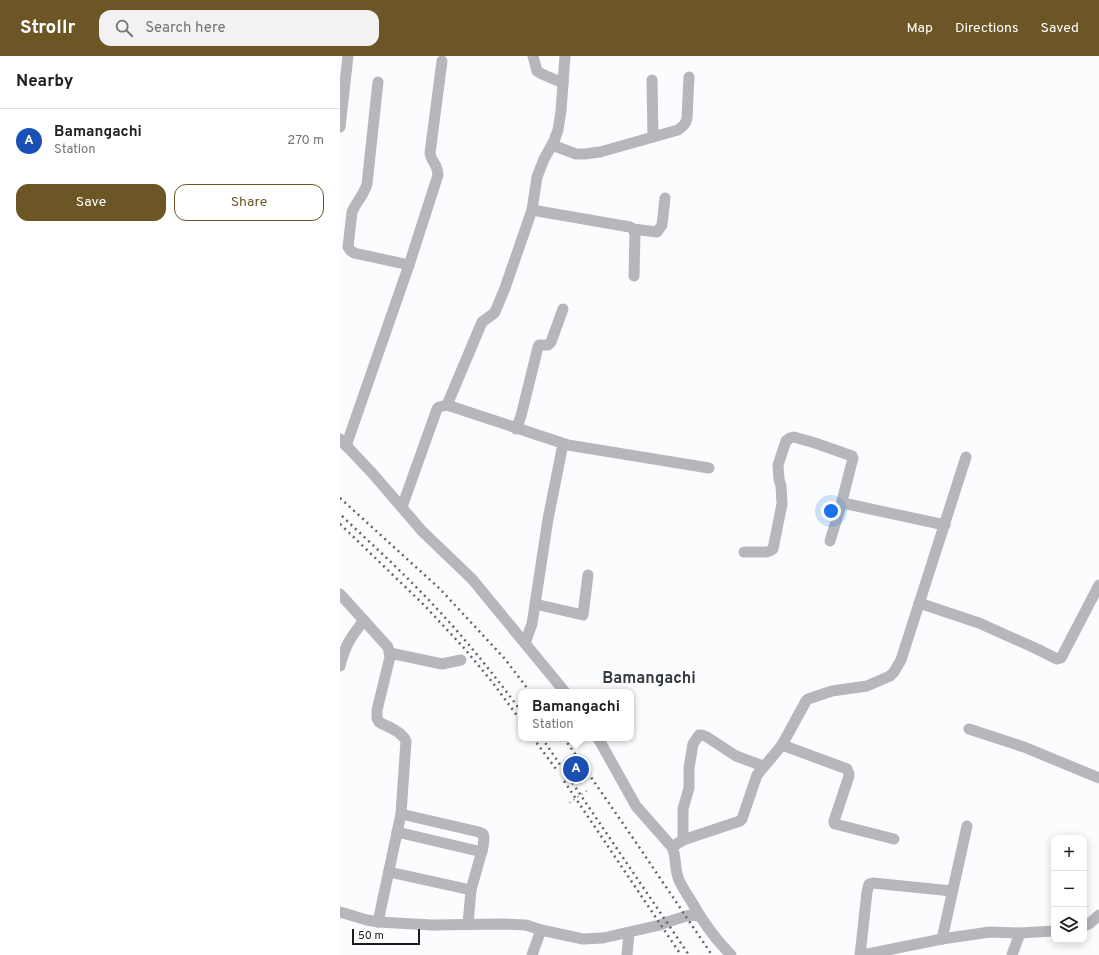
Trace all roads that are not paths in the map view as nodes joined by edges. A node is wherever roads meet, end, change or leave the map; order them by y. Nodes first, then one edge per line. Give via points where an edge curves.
1 (348, 56) edge
2 (533, 56) edge
3 (565, 56) edge
4 (442, 62) dead end
5 (689, 77) dead end
6 (652, 80) dead end
7 (378, 82) dead end
8 (563, 83) junction
9 (340, 127) edge
10 (653, 137) junction
11 (552, 145) junction
12 (665, 198) dead end
13 (532, 210) junction
14 (633, 229) junction
15 (409, 265) junction
16 (634, 276) dead end
17 (563, 309) dead end
18 (447, 405) junction
19 (516, 429) junction
20 (343, 443) edge
21 (563, 444) junction
22 (966, 456) dead end
23 (709, 468) dead end
24 (842, 502) junction
25 (402, 507) junction
26 (945, 525) junction
27 (830, 541) dead end
28 (744, 552) dead end
29 (588, 575) dead end
30 (1099, 585) edge
31 (340, 594) edge
32 (919, 603) junction
33 (535, 604) junction
34 (364, 620) junction
35 (525, 643) junction
36 (390, 653) junction
37 (461, 660) dead end
38 (340, 666) edge
39 (563, 689) edge
40 (968, 729) dead end
41 (600, 741) edge
42 (782, 744) junction
43 (764, 766) junction
44 (1099, 778) edge
45 (401, 814) junction
46 (967, 826) dead end
47 (397, 832) junction
48 (894, 839) dead end
49 (684, 840) junction
50 (672, 847) junction
51 (482, 852) junction
52 (389, 872) junction
53 (471, 890) junction
54 (952, 891) junction
55 (340, 912) edge
56 (1099, 915) edge
57 (700, 916) junction
58 (378, 922) junction
59 (468, 924) junction
60 (1087, 925) edge
61 (540, 930) junction
62 (1051, 931) edge
63 (629, 933) junction
64 (1020, 934) junction
65 (942, 939) junction
66 (532, 955) edge
67 (627, 955) edge
68 (731, 955) edge
69 (860, 955) edge
70 (863, 955) edge
71 (1012, 955) edge

1 - 9 street
2 - 8 street via 537,71
3 - 8 street
4 - 15 street via 430,153 438,169 438,175
5 - 10 street via 686,122 678,130
6 - 10 street
7 - 15 street via 367,184 352,212 348,247 354,253
8 - 11 street via 558,130
10 - 11 street via 585,154 576,154
11 - 13 street via 537,177
12 - 14 street via 662,225 657,232
13 - 14 street
13 - 18 street via 496,310 482,322
14 - 16 street
15 - 20 street
17 - 19 street via 551,342 538,347
18 - 19 street
18 - 25 street via 437,409
19 - 21 street
20 - 25 street
21 - 23 street
21 - 33 street
22 - 26 street
24 - 26 street
24 - 27 street
24 - 28 street via 852,456 811,441 790,438 786,441 778,465 782,504 774,545 766,552
25 - 35 street via 422,531 472,579
26 - 32 street
29 - 33 street via 583,615
30 - 32 street via 1061,658 979,623
31 - 34 street
32 - 42 street via 902,660 894,672 867,686 832,691 808,699
33 - 35 street via 532,624
34 - 36 street via 388,647
34 - 38 street via 343,652
35 - 39 street
36 - 37 street via 442,664
36 - 45 street via 377,718 379,722 401,734 406,741
40 - 44 street via 1024,747
41 - 50 street via 636,806
42 - 43 street
42 - 48 street via 847,769 849,776 835,824
43 - 49 street via 757,775 740,821
43 - 49 street via 742,759 708,737 699,735 693,744 689,788 683,809
45 - 47 street
45 - 51 street via 479,832 484,837
46 - 54 street
47 - 51 street
47 - 52 street
49 - 50 street
50 - 57 street via 679,881
51 - 53 street
52 - 53 street
52 - 58 street
53 - 59 street
54 - 65 street
54 - 69 street via 869,884
55 - 58 street
56 - 60 street
57 - 63 street via 690,915
57 - 68 street
58 - 59 street
59 - 61 street via 526,925
61 - 63 street via 583,939
61 - 66 street
62 - 64 street
63 - 67 street
64 - 65 street via 990,932
64 - 71 street
65 - 70 street

